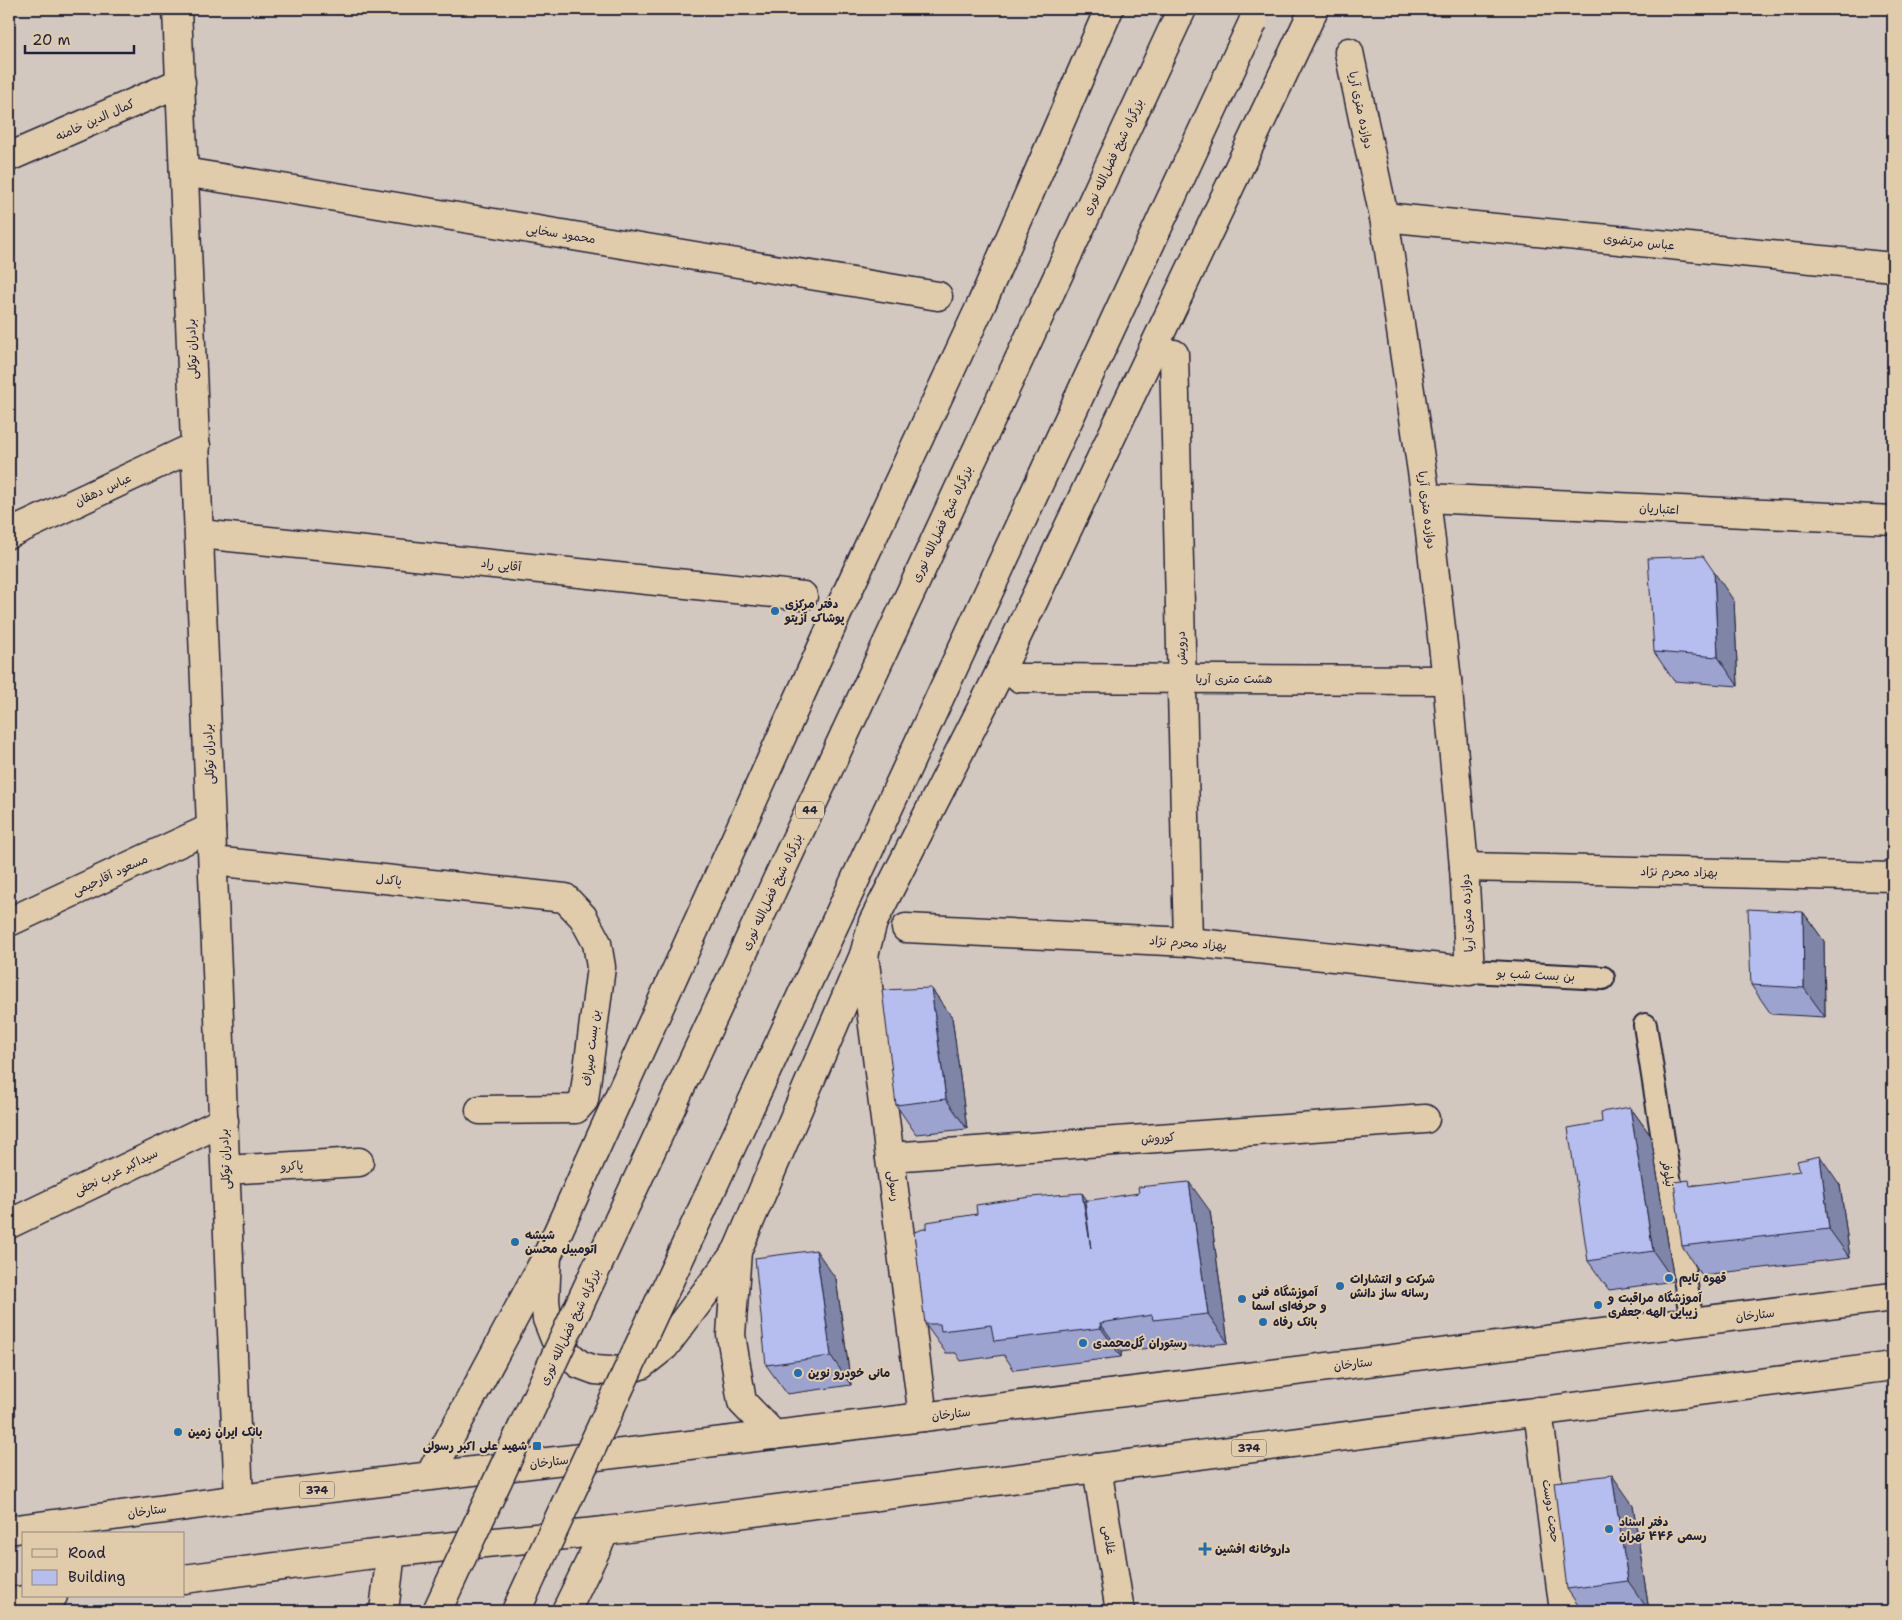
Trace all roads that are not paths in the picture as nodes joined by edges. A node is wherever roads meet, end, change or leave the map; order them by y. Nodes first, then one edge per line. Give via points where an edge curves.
1 (178, 9) edge
2 (1109, 9) edge
3 (1182, 9) edge
4 (1314, 9) edge
5 (1256, 15) edge
6 (1349, 52) dead end
7 (180, 82) junction
8 (9, 157) edge
9 (184, 172) junction
10 (1384, 217) junction
11 (1893, 267) edge
12 (938, 296) dead end
13 (1174, 354) dead end
14 (196, 446) junction
15 (1426, 498) junction
16 (1893, 520) edge
17 (9, 534) edge
18 (200, 534) junction
19 (803, 596) dead end
20 (1020, 678) dead end
21 (1182, 679) junction
22 (1448, 680) junction
23 (212, 828) junction
24 (213, 861) junction
25 (1464, 867) junction
26 (1893, 877) edge
27 (565, 898) joint
28 (9, 922) edge
29 (906, 928) dead end
30 (1188, 942) junction
31 (864, 955) junction
32 (1470, 971) junction
33 (1603, 978) dead end
34 (1644, 1025) dead end
35 (480, 1110) dead end
36 (1424, 1119) dead end
37 (224, 1121) junction
38 (890, 1157) junction
39 (359, 1162) dead end
40 (226, 1170) junction
41 (9, 1224) edge
42 (737, 1251) junction
43 (547, 1256) junction
44 (1893, 1297) edge
45 (1692, 1323) junction
46 (1893, 1366) edge
47 (1538, 1411) junction
48 (923, 1417) junction
49 (774, 1435) junction
50 (1097, 1468) junction
51 (430, 1476) junction
52 (240, 1499) junction
53 (9, 1530) edge
54 (605, 1532) junction
55 (391, 1552) junction
56 (185, 1579) edge
57 (38, 1598) edge
58 (9, 1602) edge
59 (384, 1611) edge
60 (438, 1611) edge
61 (516, 1611) edge
62 (566, 1611) edge
63 (1120, 1611) edge
64 (1564, 1611) edge

1 - 7 main road, برادران توکلی
2 - 43 main road via 982,302
3 - 60 main road, بزرگراه شیخ فضل‌الله نوری / 44, bridge
4 - 31 main road via 997,678 873,922
5 - 61 main road, bridge
6 - 10 main road, دوازده متری آریا
7 - 8 main road, کمال الدین خامنه
7 - 9 main road, برادران توکلی
9 - 12 main road, محمود سخایی
9 - 14 main road, برادران توکلی
10 - 11 main road, عباس مرتضوی
10 - 15 main road, دوازده متری آریا
13 - 21 main road, درویش
14 - 17 main road, عباس دهقان
14 - 18 main road, برادران توکلی
15 - 16 main road, اعتباریان
15 - 22 main road, دوازده متری آریا
18 - 19 main road, آقایی راد
18 - 23 main road, برادران توکلی
20 - 21 main road, هشت متری آریا
21 - 22 main road, هشت متری آریا
21 - 30 main road, درویش
22 - 25 main road, دوازده متری آریا
23 - 24 main road, برادران توکلی
23 - 28 main road, مسعود آقارحیمی
24 - 27 main road, پاکدل
24 - 37 main road, برادران توکلی
25 - 26 main road, بهزاد محرم نژاد
25 - 32 main road, دوازده متری آریا
27 - 35 main road, بن بست صیراف via 588,926 601,967 584,1100 576,1109
29 - 30 main road, بهزاد محرم نژاد
30 - 32 main road, بهزاد محرم نژاد
31 - 38 main road, رسولی
31 - 42 main road
32 - 33 lane, بن بست شب بو
34 - 45 lane, نیلوفر
36 - 38 main road, کوروش
37 - 40 main road, برادران توکلی
37 - 41 main road, سیداکبر عرب نجفی
38 - 48 main road, رسولی
39 - 40 main road, پاکرو
40 - 52 main road, برادران توکلی
42 - 43 main road via 665,1346 641,1365 609,1371 579,1364 555,1338 547,1319 545,1300
42 - 49 main road via 731,1335 742,1402
43 - 51 main road
44 - 45 main road, ستارخان / 374
45 - 48 main road, ستارخان / 374
46 - 47 main road, 374
47 - 50 main road, 374
47 - 64 main road, حجت دوست
48 - 49 main road, ستارخان / 374
49 - 51 main road, ستارخان / 374
50 - 54 main road, 374
50 - 63 main road, غلامی
51 - 52 main road, ستارخان / 374
52 - 53 main road, ستارخان / 374
54 - 55 main road, 374
54 - 62 main road
55 - 56 main road, 374
55 - 59 main road
57 - 58 main road

